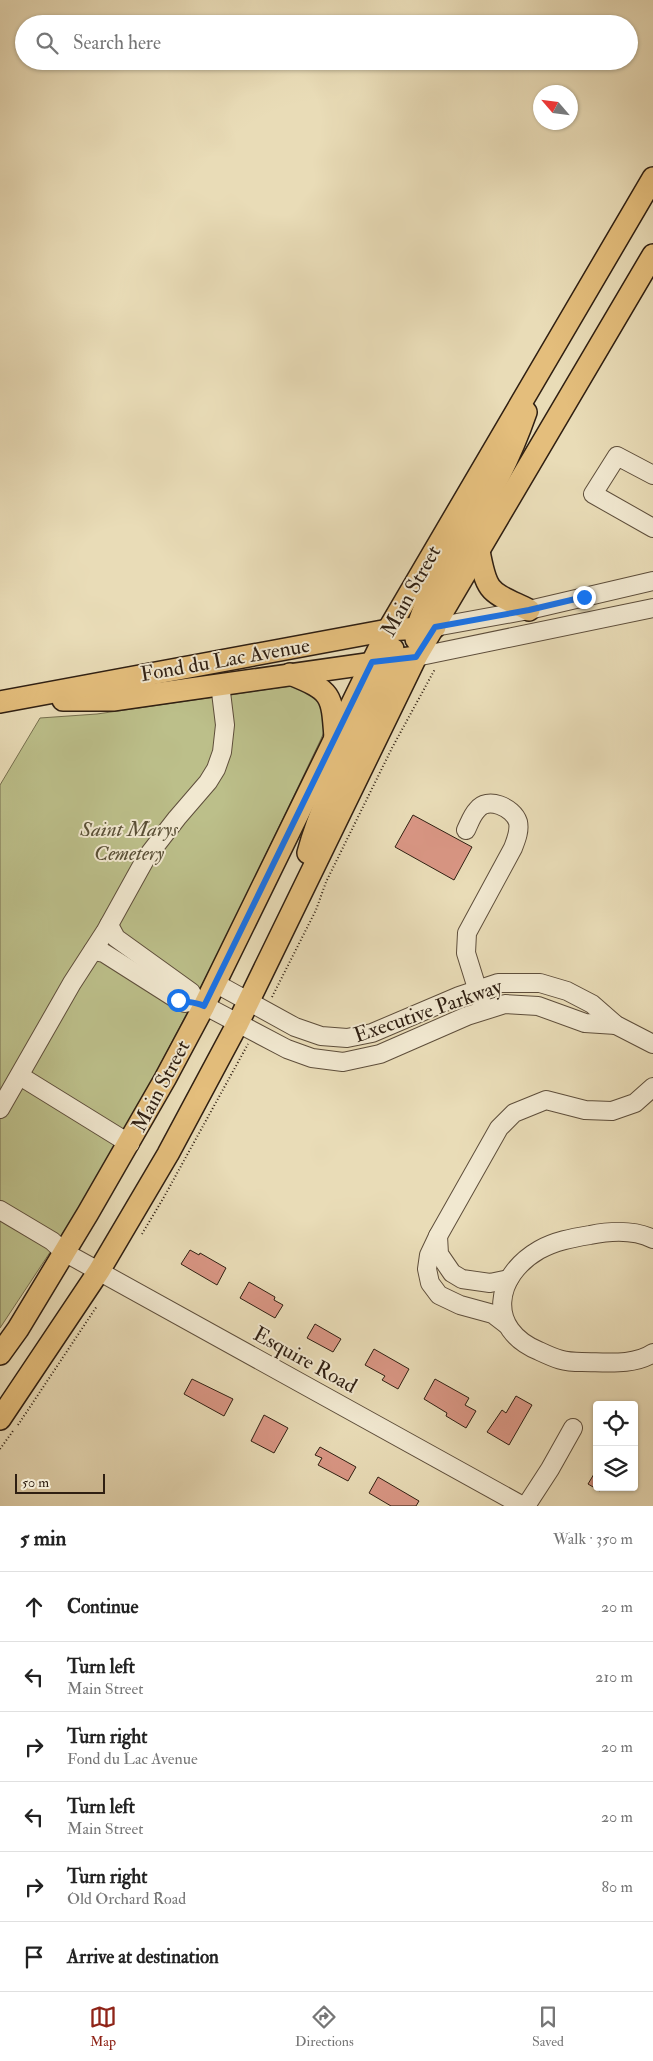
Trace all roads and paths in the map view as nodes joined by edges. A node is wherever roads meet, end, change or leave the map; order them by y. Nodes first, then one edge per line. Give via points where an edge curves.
1 (653, 178) edge
2 (653, 255) edge
3 (544, 362) junction
4 (653, 475) edge
5 (653, 528) edge
6 (479, 551) junction
7 (653, 581) edge
8 (653, 608) edge
9 (529, 610) junction
10 (425, 628) junction
11 (388, 630) junction
12 (416, 657) junction
13 (382, 661) junction
14 (439, 663) dead end
15 (290, 674) junction
16 (220, 684) junction
17 (8, 701) edge
18 (335, 738) junction
19 (466, 830) dead end
20 (292, 915) junction
21 (109, 925) junction
22 (93, 950) junction
23 (215, 982) junction
24 (477, 990) junction
25 (273, 994) dead end
26 (248, 1001) junction
27 (200, 1003) junction
28 (484, 1011) junction
29 (238, 1023) junction
30 (616, 1025) junction
31 (385, 1028) junction
32 (653, 1044) edge
33 (393, 1048) junction
34 (20, 1076) junction
35 (653, 1087) edge
36 (0, 1109) edge
37 (130, 1144) junction
38 (0, 1210) edge
39 (438, 1236) junction
40 (653, 1240) edge
41 (64, 1252) junction
42 (99, 1271) junction
43 (509, 1279) junction
44 (97, 1305) dead end
45 (506, 1324) junction
46 (653, 1353) edge
47 (0, 1354) edge
48 (0, 1419) edge
49 (572, 1428) dead end
50 (0, 1449) edge
51 (525, 1506) edge

1 - 3 main road, Main Street
2 - 6 main road, Main Street
3 - 10 main road via 518,434 484,505 427,602
3 - 11 main road, Main Street
4 - 5 street via 617,456 593,494
6 - 9 main road via 488,586 495,594
6 - 10 main road, Main Street
7 - 9 street
8 - 12 street
9 - 10 street
10 - 11 main road, Fond du Lac Avenue
10 - 12 main road, Main Street
11 - 13 main road via 393,644
11 - 17 main road, Fond du Lac Avenue
12 - 13 main road, Fond du Lac Avenue
12 - 20 main road, Main Street
13 - 15 main road, Fond du Lac Avenue
13 - 18 main road, Main Street
13 - 20 main road via 381,687 337,775 309,849
14 - 25 path via 392,748
15 - 16 main road, Fond du Lac Avenue
15 - 18 main road via 322,689 333,708
16 - 17 main road, Fond du Lac Avenue via 113,700
16 - 21 street via 225,725 222,752 216,768 146,858
18 - 23 main road, Main Street
19 - 24 street via 477,809 485,803 491,802 512,812 518,821 513,848 467,933 466,953
20 - 26 main road, Main Street
21 - 22 street
21 - 27 street via 116,938 191,992
22 - 27 street via 104,953 178,1000
22 - 34 street
23 - 26 street, Executive Parkway
23 - 27 main road, Main Street
24 - 28 street
24 - 30 street, Executive Parkway via 498,983 540,983 567,991 592,1004
24 - 31 street, Executive Parkway
26 - 29 main road, Main Street
26 - 31 street, Executive Parkway via 295,1027 321,1036 347,1038
27 - 29 street, Executive Parkway
27 - 37 main road, Main Street
28 - 30 street, Executive Parkway via 505,1004 521,1004 538,1006 585,1023
28 - 33 street, Executive Parkway
29 - 33 street, Executive Parkway via 287,1049 312,1058 343,1062
29 - 42 main road, Main Street via 168,1154
30 - 32 street, Executive Parkway
31 - 33 street
34 - 36 street
34 - 37 street
35 - 39 street via 635,1103 612,1111 584,1110 546,1100 514,1113 499,1128
37 - 41 main road, Main Street
38 - 41 street, Esquire Road via 52,1241
39 - 43 street via 439,1254 452,1274 462,1279 490,1283
39 - 45 street via 429,1255 427,1269 430,1282 439,1295 493,1314
40 - 43 street via 643,1234 604,1232 562,1240 538,1251
41 - 42 street, Esquire Road
41 - 47 main road, Main Street
42 - 48 main road, Main Street
42 - 51 street, Esquire Road
43 - 45 street via 501,1301
44 - 50 path
45 - 46 street via 527,1346 564,1362 628,1362
49 - 51 street

